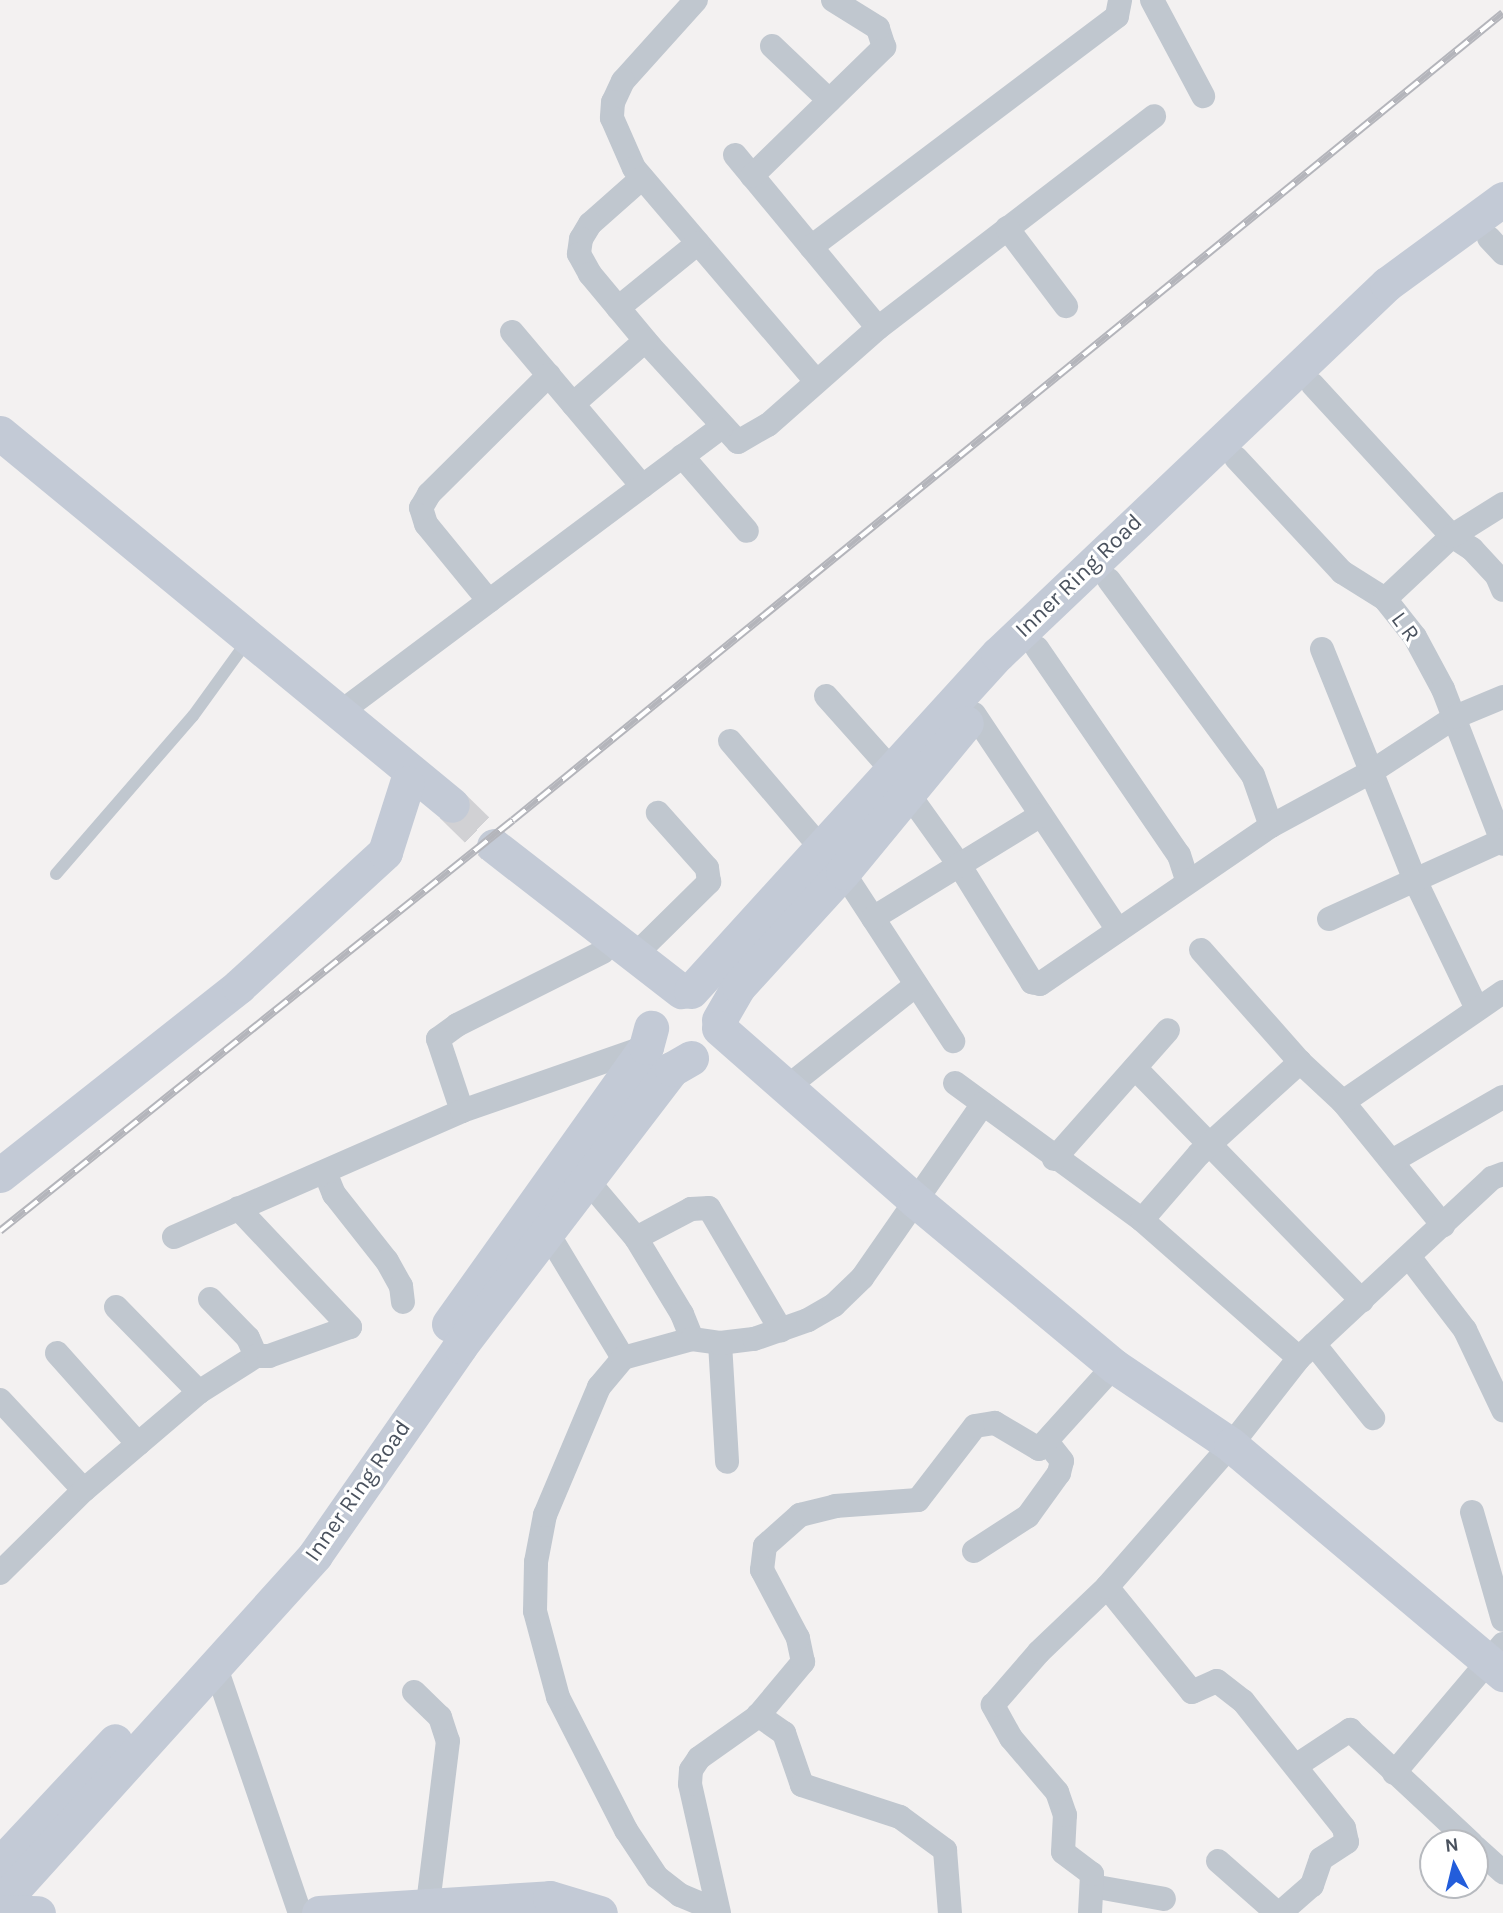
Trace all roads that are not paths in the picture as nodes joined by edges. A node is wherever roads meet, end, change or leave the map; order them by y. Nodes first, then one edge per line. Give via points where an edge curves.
1 (696, 0) edge
2 (833, 0) edge
3 (1152, 0) edge
4 (1125, 3) edge
5 (772, 46) dead end
6 (1203, 96) dead end
7 (829, 100) junction
8 (1154, 116) dead end
9 (735, 155) dead end
10 (752, 176) junction
11 (642, 178) junction
12 (1503, 199) edge
13 (1007, 228) junction
14 (1498, 239) edge
15 (698, 243) junction
16 (811, 247) junction
17 (1066, 306) dead end
18 (618, 308) junction
19 (878, 328) junction
20 (512, 332) dead end
21 (645, 341) junction
22 (549, 375) junction
23 (816, 381) junction
24 (1313, 385) junction
25 (573, 404) junction
26 (722, 427) junction
27 (1, 434) edge
28 (682, 456) junction
29 (1236, 458) junction
30 (642, 486) junction
31 (1503, 504) edge
32 (747, 531) dead end
33 (1452, 536) junction
34 (1109, 580) junction
35 (1503, 590) edge
36 (1385, 599) junction
37 (489, 601) junction
38 (253, 639) junction
39 (1037, 648) junction
40 (1322, 649) dead end
41 (826, 696) dead end
42 (1503, 697) edge
43 (338, 714) junction
44 (974, 714) junction
45 (1455, 717) junction
46 (730, 741) dead end
47 (1371, 772) junction
48 (900, 781) junction
49 (407, 783) junction
50 (658, 813) dead end
51 (1041, 815) junction
52 (1271, 826) junction
53 (1503, 842) edge
54 (492, 853) tunnel mouth
55 (832, 860) junction
56 (960, 866) junction
57 (56, 874) dead end
58 (1414, 878) junction
59 (1187, 879) junction
60 (873, 918) junction
61 (1329, 919) dead end
62 (1118, 930) junction
63 (1201, 950) dead end
64 (620, 953) junction
65 (916, 985) junction
66 (1503, 992) edge
67 (1476, 1007) junction
68 (665, 1013) junction
69 (1168, 1030) dead end
70 (708, 1040) junction
71 (953, 1041) dead end
72 (1300, 1062) junction
73 (1135, 1068) junction
74 (955, 1083) dead end
75 (786, 1088) junction
76 (1503, 1097) edge
77 (1343, 1102) junction
78 (983, 1104) junction
79 (462, 1111) junction
80 (1212, 1143) junction
81 (1054, 1159) junction
82 (1392, 1161) junction
83 (325, 1172) junction
84 (0, 1175) edge
85 (587, 1180) junction
86 (1499, 1182) edge
87 (909, 1195) junction
88 (237, 1208) junction
89 (1142, 1220) junction
90 (1443, 1225) junction
91 (547, 1232) junction
92 (174, 1237) dead end
93 (636, 1238) junction
94 (1410, 1258) junction
95 (211, 1299) dead end
96 (1362, 1301) junction
97 (402, 1302) dead end
98 (116, 1307) dead end
99 (781, 1330) junction
100 (692, 1339) junction
101 (720, 1343) junction
102 (1307, 1351) junction
103 (57, 1353) dead end
104 (256, 1356) junction
105 (623, 1358) junction
106 (1114, 1366) junction
107 (198, 1392) junction
108 (1500, 1395) edge
109 (0, 1400) edge
110 (1373, 1418) dead end
111 (1048, 1443) junction
112 (138, 1444) junction
113 (1231, 1445) junction
114 (727, 1462) dead end
115 (84, 1490) junction
116 (1472, 1512) dead end
117 (974, 1551) dead end
118 (0, 1573) edge
119 (1107, 1587) junction
120 (1503, 1620) edge
121 (1497, 1659) edge
122 (215, 1665) junction
123 (414, 1692) dead end
124 (758, 1715) junction
125 (1297, 1765) junction
126 (1394, 1773) junction
127 (1456, 1829) edge
128 (3, 1850) edge
129 (1489, 1860) edge
130 (1218, 1861) dead end
131 (1503, 1872) edge
132 (1092, 1886) junction
133 (1164, 1899) dead end
134 (0, 1904) edge
135 (428, 1905) junction
136 (492, 1907) edge
137 (0, 1912) edge
138 (719, 1912) edge
139 (38, 1913) edge
140 (300, 1913) edge
141 (319, 1913) edge
142 (600, 1913) edge
143 (950, 1913) edge
144 (1090, 1913) edge
145 (1279, 1913) edge

1 - 11 street via 623,81 612,102 612,118
2 - 7 street via 877,28 884,41 880,53
3 - 6 street
4 - 16 street
5 - 7 street
7 - 10 street
8 - 13 street
9 - 10 street
10 - 16 street
11 - 15 street
11 - 18 street via 590,224 581,239 583,263
12 - 48 main road, Inner Ring Road via 1387,284 998,654
13 - 17 street
13 - 19 street
14 - 24 main road, Inner Ring Road via 1402,301
15 - 18 street
15 - 23 street
16 - 19 street
18 - 21 street
19 - 23 street
20 - 22 street
21 - 25 street
21 - 26 street
22 - 25 street
22 - 37 street via 429,494 421,508 426,524
23 - 26 street via 747,441 738,442
24 - 29 main road, Inner Ring Road
24 - 33 street
25 - 30 street
26 - 28 street
27 - 38 main road
28 - 30 street
28 - 32 street
29 - 34 main road, Inner Ring Road
29 - 36 street, L R via 1342,572
30 - 37 street
31 - 33 street
33 - 35 street via 1472,549
33 - 36 street
34 - 39 main road, Inner Ring Road
34 - 52 street via 1253,775
36 - 45 street, L R via 1415,636
37 - 43 street
38 - 43 main road
38 - 49 main road
38 - 57 lane
39 - 44 main road, Inner Ring Road
39 - 59 street via 1179,855
40 - 47 street
41 - 48 street
42 - 45 street
43 - 49 main road via 453,815
44 - 48 main road, Inner Ring Road
44 - 51 street
45 - 47 street
45 - 53 street, L R
46 - 55 street
47 - 52 street
47 - 58 street
48 - 55 main road, Inner Ring Road
48 - 56 street
49 - 84 main road via 385,852 239,986
50 - 64 street via 707,868 709,882
51 - 56 street
51 - 62 street
52 - 59 street
53 - 58 street
54 - 64 main road
55 - 60 street
55 - 68 main road, Inner Ring Road
55 - 70 main road, Inner Ring Road via 739,985
56 - 60 street
56 - 62 street via 1032,982 1048,982
58 - 61 street
58 - 67 street
59 - 62 street
60 - 65 street
63 - 72 street
64 - 68 main road
64 - 79 street via 457,1025 438,1039
65 - 71 street
65 - 75 street
66 - 67 street
67 - 77 street
68 - 70 main road via 709,1000
68 - 70 main road via 660,1047 669,1055
68 - 79 street
68 - 128 main road, Inner Ring Road via 297,1541
69 - 73 street
70 - 75 main road
70 - 85 main road, Inner Ring Road via 672,1069
70 - 87 main road via 729,1067
72 - 77 street
72 - 80 street
73 - 80 street
73 - 81 street
74 - 78 street
75 - 87 main road
76 - 82 street
77 - 82 street
78 - 81 street
78 - 87 street
79 - 83 street
80 - 89 street
80 - 96 street
81 - 89 street
82 - 90 street
83 - 88 street
83 - 97 street via 334,1194 387,1261 401,1286
85 - 91 main road, Inner Ring Road
85 - 93 street
86 - 90 street
87 - 99 street via 862,1278 835,1305
87 - 106 main road
88 - 92 street
88 - 104 street via 350,1326 269,1356
89 - 102 street
90 - 94 street
91 - 105 street
91 - 122 main road, Inner Ring Road via 460,1346 315,1555
93 - 99 street via 691,1209 709,1208
93 - 100 street
94 - 96 street
94 - 108 street via 1465,1330
95 - 104 street via 248,1338
96 - 102 street
98 - 107 street
99 - 101 street
100 - 101 street
100 - 105 street
101 - 114 street
102 - 110 street
102 - 113 street
103 - 112 street
104 - 107 street
105 - 138 street via 600,1387 545,1515 536,1562 535,1611 558,1697 625,1830 657,1877 680,1895
106 - 111 street
106 - 113 main road
107 - 112 street
109 - 115 street
111 - 117 street via 1062,1461 1059,1473 1028,1516
111 - 124 street via 1039,1449 995,1423 975,1426 918,1500 835,1506 800,1515 777,1531 765,1546 762,1570 792,1625 803,1662
112 - 115 street
113 - 119 street
113 - 121 main road
115 - 118 street
116 - 120 street
119 - 125 street via 1192,1692 1217,1681 1243,1701
119 - 132 street via 1039,1652 993,1705 1011,1738 1057,1792 1065,1815 1063,1852 1067,1859 1087,1868
121 - 126 street
122 - 134 main road, Inner Ring Road
122 - 140 street
123 - 135 street via 440,1717 448,1741
124 - 138 street via 699,1758 691,1770 690,1784
124 - 143 street via 784,1733 802,1785 900,1817 945,1850
125 - 126 street via 1350,1730
125 - 145 street via 1349,1837 1321,1859 1307,1892
126 - 127 street
129 - 131 street
130 - 145 street
132 - 133 street
132 - 144 street
135 - 136 main road
135 - 141 main road
136 - 142 main road via 550,1898
137 - 139 main road

